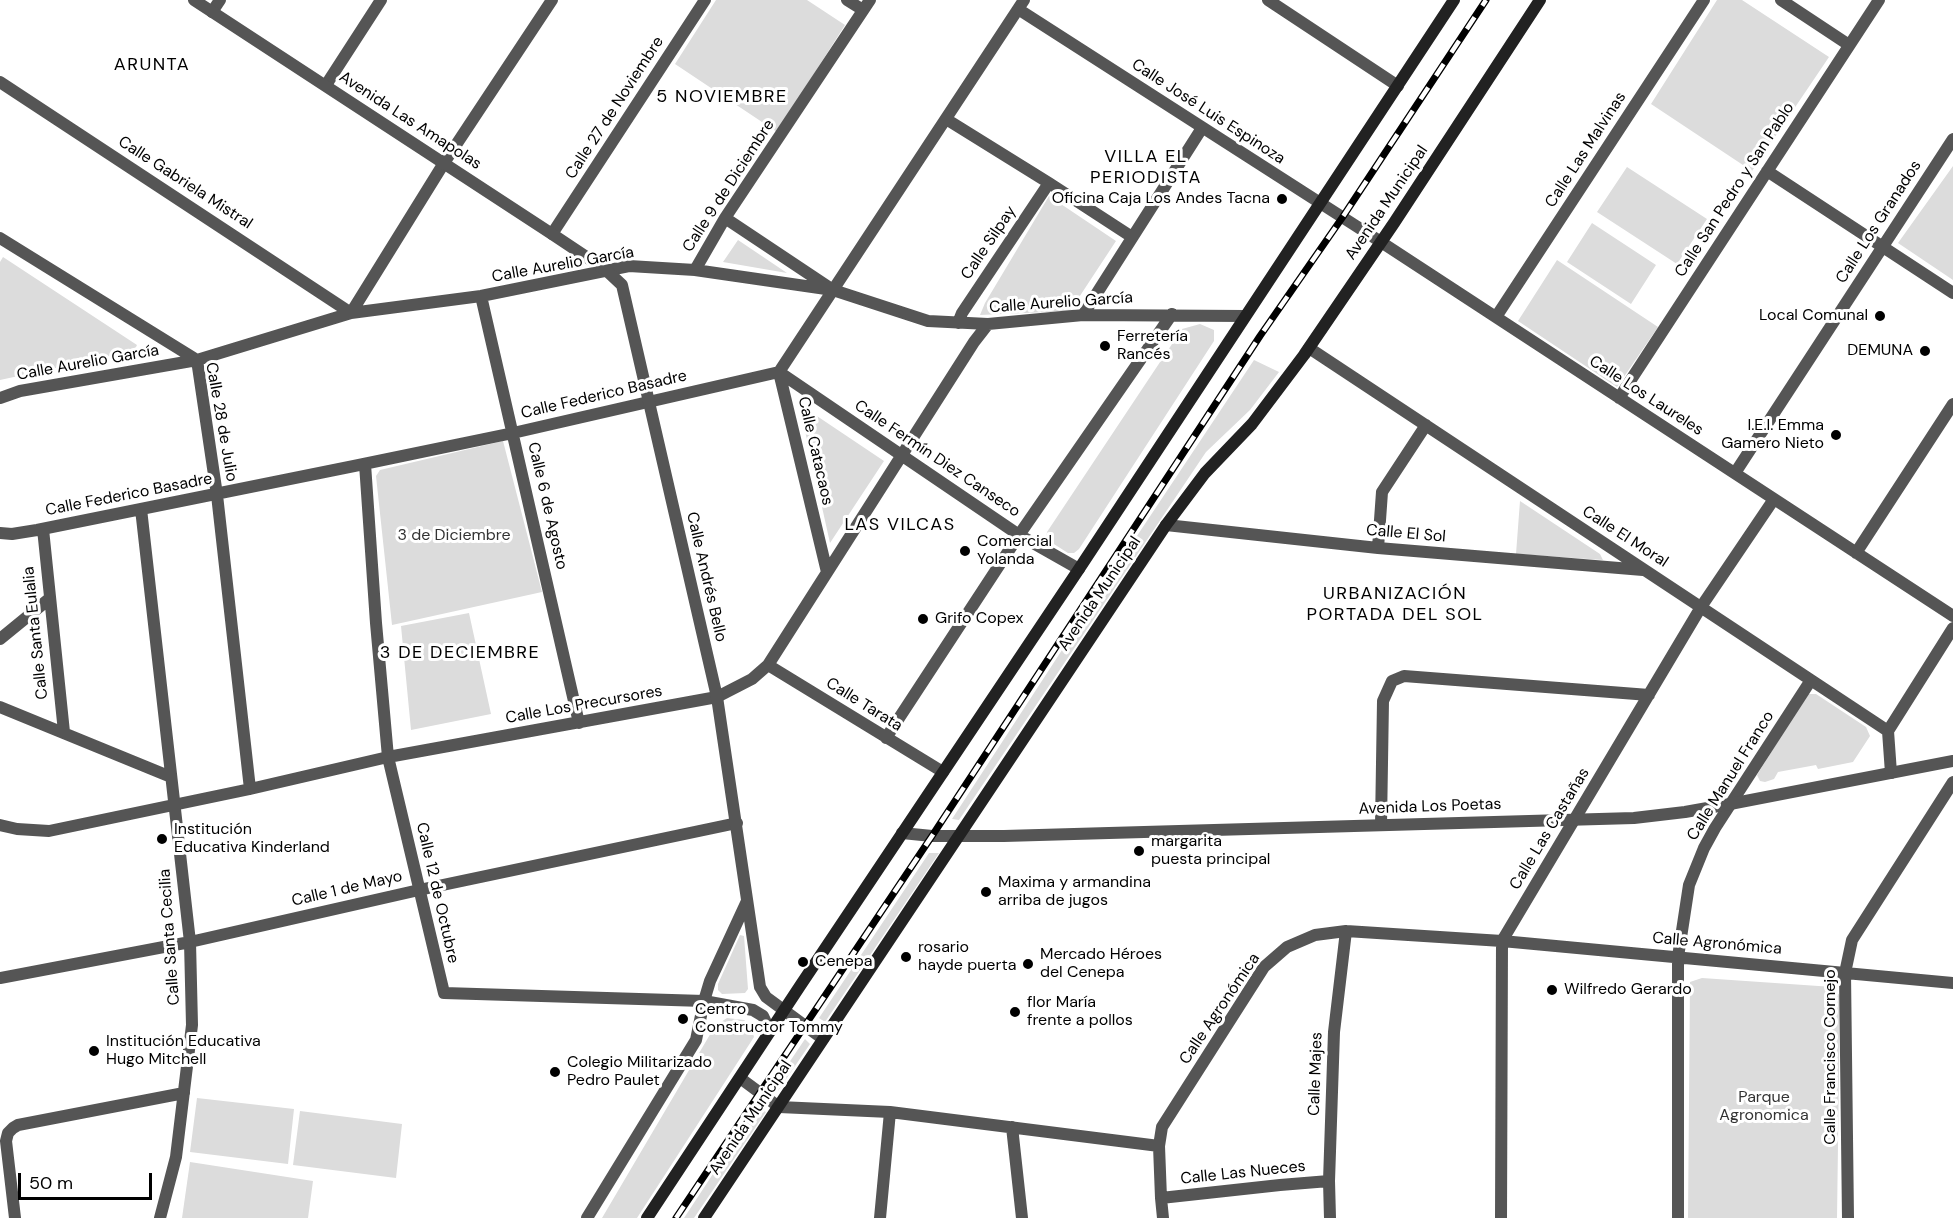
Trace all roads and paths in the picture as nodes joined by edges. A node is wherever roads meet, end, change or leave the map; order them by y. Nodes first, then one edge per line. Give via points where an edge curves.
1 (194, 0) edge
2 (220, 0) edge
3 (381, 0) edge
4 (552, 0) edge
5 (705, 0) edge
6 (847, 0) edge
7 (1268, 0) edge
8 (1455, 0) edge
9 (1540, 0) edge
10 (1704, 0) edge
11 (1780, 0) edge
12 (1879, 0) edge
13 (867, 5) edge
14 (1021, 5) edge
15 (212, 12) junction
16 (1849, 45) junction
17 (0, 82) edge
18 (326, 85) junction
19 (1398, 86) junction
20 (946, 119) junction
21 (1202, 128) junction
22 (1953, 139) edge
23 (444, 163) junction
24 (1767, 171) junction
25 (1049, 183) junction
26 (1321, 204) junction
27 (725, 218) junction
28 (552, 234) junction
29 (1132, 237) junction
30 (0, 238) edge
31 (1381, 243) junction
32 (1883, 247) junction
33 (606, 270) junction
34 (695, 270) junction
35 (833, 290) junction
36 (1953, 293) edge
37 (481, 296) junction
38 (351, 313) junction
39 (1172, 314) junction
40 (1083, 315) junction
41 (1245, 316) junction
42 (1496, 317) junction
43 (958, 323) junction
44 (988, 324) junction
45 (1309, 348) junction
46 (197, 360) junction
47 (779, 372) junction
48 (0, 398) edge
49 (1618, 398) junction
50 (649, 402) junction
51 (1953, 404) edge
52 (1426, 425) junction
53 (513, 433) junction
54 (900, 456) junction
55 (365, 464) junction
56 (1735, 473) junction
57 (217, 495) junction
58 (1774, 499) junction
59 (141, 509) junction
60 (1166, 525) junction
61 (43, 529) junction
62 (0, 533) edge
63 (1019, 535) junction
64 (1378, 548) junction
65 (1856, 553) junction
66 (1079, 569) junction
67 (1644, 570) junction
68 (827, 572) junction
69 (48, 599) junction
70 (1701, 607) junction
71 (1953, 616) edge
72 (1953, 628) edge
73 (0, 639) edge
74 (768, 665) junction
75 (1811, 680) junction
76 (1649, 695) junction
77 (717, 697) junction
78 (0, 707) edge
79 (579, 723) junction
80 (1888, 731) junction
81 (64, 732) junction
82 (886, 738) junction
83 (388, 757) junction
84 (1953, 761) edge
85 (943, 772) junction
86 (1891, 773) junction
87 (171, 777) junction
88 (1953, 782) edge
89 (250, 789) junction
90 (174, 804) junction
91 (1730, 804) junction
92 (1576, 820) junction
93 (737, 823) junction
94 (0, 825) edge
95 (1381, 825) junction
96 (902, 833) junction
97 (959, 836) junction
98 (419, 890) junction
99 (747, 900) junction
100 (1346, 931) junction
101 (1502, 941) junction
102 (190, 942) junction
103 (1678, 957) junction
104 (1845, 973) junction
105 (0, 978) edge
106 (1953, 983) edge
107 (704, 1001) junction
108 (784, 1009) junction
109 (770, 1031) junction
110 (823, 1039) junction
111 (740, 1078) junction
112 (184, 1093) junction
113 (779, 1107) junction
114 (890, 1112) junction
115 (1012, 1127) junction
116 (1159, 1146) junction
117 (1329, 1181) junction
118 (1161, 1198) junction
119 (15, 1218) edge
120 (159, 1218) edge
121 (587, 1218) edge
122 (648, 1218) edge
123 (704, 1218) edge
124 (880, 1218) edge
125 (1022, 1218) edge
126 (1163, 1218) edge
127 (1330, 1218) edge
128 (1500, 1218) edge
129 (1678, 1218) edge
130 (1848, 1218) edge

1 - 15 street, Avenida Las Amapolas
2 - 15 street
3 - 18 street
4 - 23 street
5 - 28 street, Calle 27 de Noviembre
6 - 13 street
7 - 19 street
8 - 19 main road, Avenida Municipal
9 - 31 main road, Avenida Municipal
10 - 42 street, Calle Las Malvinas
11 - 16 street
12 - 16 street, Calle San Pedro y San Pablo
13 - 27 street, Calle 9 de Diciembre
14 - 20 street
14 - 21 street, Calle José Luis Espinoza
15 - 18 street, Avenida Las Amapolas
16 - 24 street, Calle San Pedro y San Pablo
17 - 38 street, Calle Gabriela Mistral
18 - 23 street, Avenida Las Amapolas
19 - 26 main road, Avenida Municipal
20 - 25 street
20 - 35 street
21 - 26 street, Calle José Luis Espinoza
21 - 29 street
22 - 32 street, Calle Los Granados
23 - 28 street, Avenida Las Amapolas
23 - 38 street
24 - 32 street
24 - 49 street, Calle San Pedro y San Pablo
25 - 29 street
25 - 43 street, Calle Silpay
26 - 31 street, Calle José Luis Espinoza
26 - 41 main road, Avenida Municipal
27 - 34 street, Calle 9 de Diciembre
27 - 35 street
28 - 33 street, Avenida Las Amapolas
29 - 40 street
30 - 46 street, Calle 28 de Julio
31 - 42 street, Calle Los Laureles
31 - 45 main road, Avenida Municipal
32 - 36 street
32 - 56 street, Calle Los Granados
33 - 34 street, Calle Aurelio García via 629,266
33 - 37 street, Calle Aurelio García
33 - 50 street, Calle Andrés Bello via 622,285
34 - 35 street, Calle Aurelio García
35 - 43 street, Calle Aurelio García via 928,321
35 - 47 street
37 - 38 street, Calle Aurelio García
37 - 53 street, Calle 6 de Agosto
38 - 46 street, Calle Aurelio García
39 - 40 street, Calle Aurelio García
39 - 41 street, Calle Aurelio García
39 - 63 street
40 - 44 street, Calle Aurelio García
41 - 66 main road, Avenida Municipal
42 - 49 street, Calle Los Laureles
43 - 44 street, Calle Aurelio García
44 - 54 street, Calle Los Precursores
45 - 52 street, Calle El Moral
45 - 60 main road, Avenida Municipal via 1258,416 1205,473
46 - 48 street, Calle Aurelio García via 20,391
46 - 57 street, Calle 28 de Julio
47 - 50 street, Calle Federico Basadre
47 - 54 street, Calle Fermín Diez Canseco
47 - 68 street, Calle Catacaos
49 - 56 street, Calle Los Laureles
50 - 53 street, Calle Federico Basadre
50 - 77 street, Calle Andrés Bello
51 - 65 street
52 - 64 street via 1382,492
52 - 67 street, Calle El Moral
53 - 55 street, Calle Federico Basadre
53 - 79 street, Calle 6 de Agosto
54 - 63 street, Calle Fermín Diez Canseco
54 - 68 street, Calle Los Precursores
55 - 57 street, Calle Federico Basadre
55 - 83 street, Calle 12 de Octubre
56 - 58 street, Calle Los Laureles
57 - 59 street, Calle Federico Basadre
57 - 89 street, Calle 28 de Julio
58 - 65 street, Calle Los Laureles
58 - 70 street, Calle Las Castañas
59 - 61 street, Calle Federico Basadre
59 - 87 street, Calle Santa Cecilia
60 - 64 street, Calle El Sol
60 - 97 main road, Avenida Municipal
61 - 62 street, Calle Federico Basadre
61 - 69 street, Calle Santa Eulalia
63 - 66 street, Calle Fermín Diez Canseco
63 - 82 street
64 - 67 street, Calle El Sol
65 - 71 street, Calle Los Laureles
66 - 85 main road, Avenida Municipal
67 - 70 street, Calle El Moral
68 - 74 street, Calle Los Precursores
69 - 73 street
69 - 81 street, Calle Santa Eulalia
70 - 75 street, Calle El Moral
70 - 76 street, Calle Las Castañas
72 - 80 street
74 - 77 street, Calle Los Precursores via 752,679
74 - 82 street, Calle Tarata
75 - 80 street, Calle El Moral
75 - 91 street, Calle Manuel Franco
76 - 92 street, Calle Las Castañas
76 - 95 street via 1404,676 1392,681 1383,701
77 - 79 street, Calle Los Precursores
77 - 93 street, Calle Andrés Bello
78 - 81 street
79 - 83 street, Calle Los Precursores
80 - 86 street
81 - 87 street
82 - 85 street, Calle Tarata
83 - 89 street, Calle Los Precursores
83 - 98 street, Calle 12 de Octubre
84 - 86 street, Avenida Los Poetas
85 - 96 main road, Avenida Municipal
86 - 91 street, Avenida Los Poetas
87 - 90 street, Calle Santa Cecilia
88 - 104 street, Calle Francisco Cornejo via 1852,940
89 - 90 street, Calle Los Precursores
90 - 94 street, Calle Los Precursores via 49,831
90 - 102 street, Calle Santa Cecilia
91 - 92 street, Avenida Los Poetas via 1634,818
91 - 103 street, Calle Manuel Franco via 1704,848 1689,885
92 - 95 street, Avenida Los Poetas
92 - 101 street, Calle Las Castañas
93 - 98 street, Calle 1 de Mayo
93 - 99 street, Calle Andrés Bello
95 - 97 street, Avenida Los Poetas
96 - 97 street, Avenida Los Poetas
96 - 108 main road, Avenida Municipal
97 - 110 main road, Avenida Municipal
98 - 102 street, Calle 1 de Mayo
98 - 107 street, Calle 12 de Octubre via 444,993
99 - 107 street
99 - 108 street, Calle Andrés Bello via 760,987 766,997
100 - 101 street, Calle Agronómica
100 - 116 street, Calle Agronómica via 1301,940 1264,967 1162,1127
100 - 117 street, Calle Majes via 1334,1032
101 - 103 street, Calle Agronómica
101 - 128 street, Calle Las Castañas
102 - 105 street, Calle 1 de Mayo
102 - 112 street, Calle Santa Cecilia via 192,1025
103 - 104 street, Calle Agronómica
103 - 129 street, Calle Manuel Franco
104 - 106 street, Calle Agronómica
104 - 130 street, Calle Francisco Cornejo
107 - 109 street, Calle 12 de Octubre via 753,1010 763,1016
107 - 121 street via 696,1041
108 - 109 main road, Avenida Municipal
108 - 110 street, Calle Andrés Bello
109 - 111 main road, Avenida Municipal
110 - 113 main road, Avenida Municipal
111 - 113 street
111 - 122 main road, Avenida Municipal
112 - 119 street via 18,1125 8,1133 6,1141
112 - 120 street, Calle Santa Cecilia via 176,1156
113 - 114 street
113 - 123 main road, Avenida Municipal
114 - 115 street
114 - 124 street
115 - 116 street
115 - 125 street
116 - 118 street, Calle Agronómica
117 - 118 street, Calle Las Nueces
117 - 127 street, Calle Majes
118 - 126 street, Calle Agronómica

